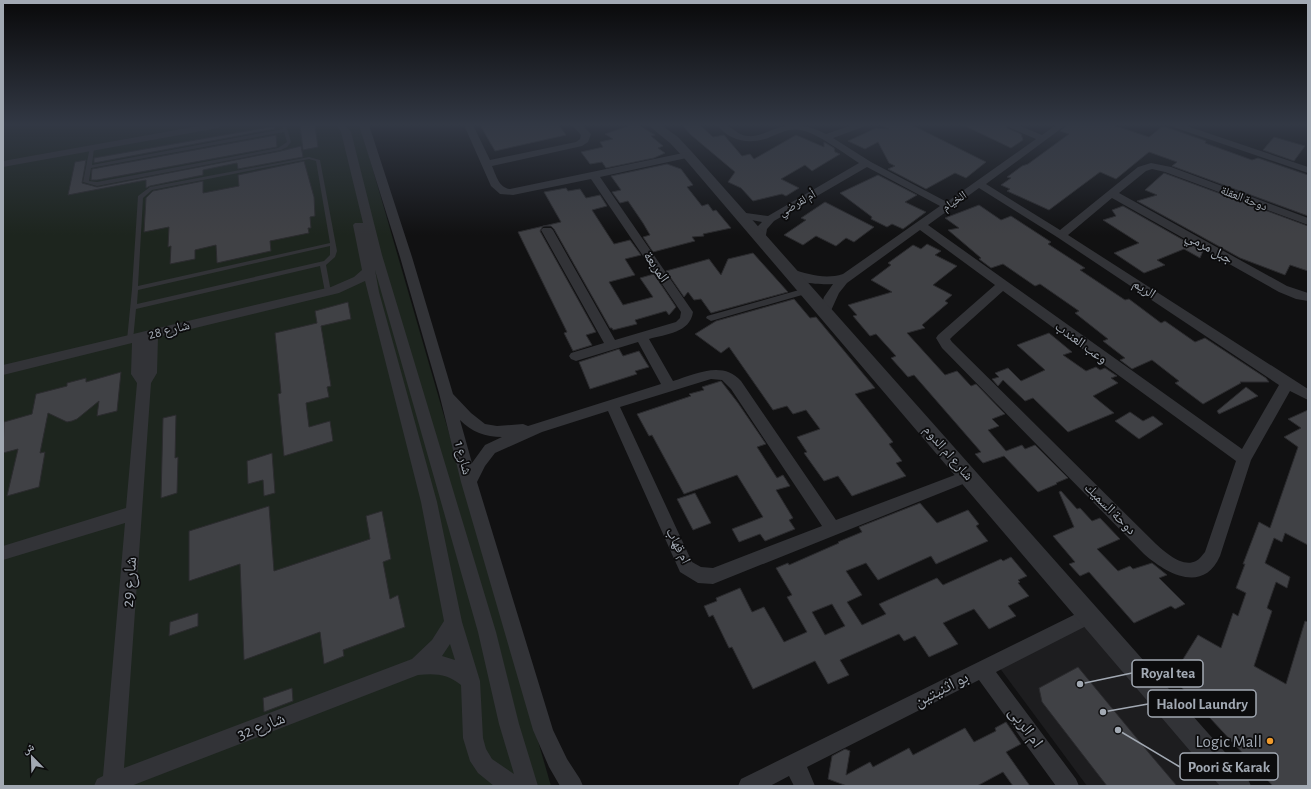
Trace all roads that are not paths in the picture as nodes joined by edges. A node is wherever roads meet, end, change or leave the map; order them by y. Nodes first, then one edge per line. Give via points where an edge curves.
1 (15, 162) edge
2 (89, 162) edge
3 (114, 162) edge
4 (213, 162) edge
5 (290, 162) edge
6 (317, 162) edge
7 (352, 162) edge
8 (375, 162) edge
9 (496, 162) edge
10 (657, 162) edge
11 (694, 162) edge
12 (1009, 162) edge
13 (1284, 162) edge
14 (866, 163) joint
15 (3, 164) edge
16 (486, 164) joint
17 (88, 167) junction
18 (1308, 170) edge
19 (355, 174) junction
20 (594, 176) junction
21 (979, 184) junction
22 (1112, 194) junction
23 (947, 206) junction
24 (739, 214) junction
25 (770, 219) junction
26 (1308, 222) edge
27 (920, 225) junction
28 (547, 230) dead end
29 (1061, 235) junction
30 (760, 239) junction
31 (332, 244) junction
32 (324, 263) junction
33 (369, 270) junction
34 (791, 274) junction
35 (847, 277) junction
36 (1002, 286) junction
37 (135, 289) junction
38 (331, 291) junction
39 (806, 291) junction
40 (373, 292) junction
41 (1308, 296) edge
42 (134, 307) junction
43 (825, 312) junction
44 (711, 318) dead end
45 (152, 334) junction
46 (641, 337) junction
47 (134, 339) junction
48 (612, 346) junction
49 (576, 356) dead end
50 (3, 370) edge
51 (144, 382) junction
52 (1287, 383) junction
53 (669, 386) junction
54 (446, 393) junction
55 (1308, 395) edge
56 (612, 405) junction
57 (537, 428) junction
58 (1244, 459) junction
59 (968, 476) junction
60 (470, 482) junction
61 (134, 513) junction
62 (832, 528) junction
63 (3, 553) edge
64 (1090, 616) junction
65 (454, 622) junction
66 (418, 666) junction
67 (982, 669) junction
68 (470, 681) junction
69 (794, 764) junction
70 (108, 784) edge
71 (514, 786) edge
72 (528, 786) edge
73 (574, 786) edge
74 (749, 786) edge
75 (805, 786) edge
76 (1069, 786) edge
77 (1238, 786) edge

1 - 15 street
2 - 17 lane
3 - 17 lane
4 - 17 lane via 98,184 86,182
5 - 37 lane via 150,189 140,197
6 - 31 lane
7 - 19 street, شارع 1
8 - 54 street, شارع 1
9 - 16 street
10 - 20 street
11 - 24 street, شارع ام الدوم
12 - 21 street, الخيام
13 - 18 street
14 - 23 street
14 - 25 street, أم لقرضي
16 - 20 street via 496,186 505,192
19 - 33 street, شارع 1 via 351,187
19 - 72 street, شارع 1 via 376,255 487,632 509,724
20 - 46 street, المربعة via 687,312 686,319 681,325
21 - 23 street, الخيام
21 - 29 street, الريم
22 - 26 street, دوحة العقلة via 1142,168 1152,166 1167,169
22 - 29 street, دوحة العقلة
22 - 41 street, جبل مرمي via 1283,289 1300,296
23 - 27 street, الخيام
24 - 25 street, أم لقرضي
24 - 30 street, شارع ام الدوم
25 - 30 street, أم لقرضي via 762,228
27 - 35 street, الخيام
27 - 36 street, وعب العندب
28 - 48 street
29 - 52 street, الريم
30 - 34 street, شارع ام الدوم
31 - 32 lane via 333,256
31 - 37 lane
32 - 38 lane
32 - 42 lane
33 - 38 street, شارع 28 via 358,280
33 - 40 street, شارع 1
34 - 35 street, الخيام via 819,281
34 - 39 street, شارع ام الدوم
35 - 43 street, الخيام via 832,293
36 - 58 street, وعب العندب
36 - 58 street, دوحة السميك via 943,338 947,346 1166,563 1186,570 1200,567 1212,556
37 - 42 lane
38 - 40 street, شارع 28 via 355,289
38 - 45 street, شارع 28
39 - 43 street, شارع ام الدوم
39 - 44 street
40 - 65 street, شارع 1 via 428,502
42 - 47 lane
43 - 59 street, شارع ام الدوم
45 - 47 street, شارع 28
45 - 51 street, شارع 29 via 150,373
46 - 48 street, المربعة
46 - 53 street
47 - 50 street, شارع 28
47 - 51 street, شارع 29 via 138,377
48 - 49 street, المربعة
51 - 61 street, شارع 29
52 - 55 street, الريم
52 - 58 street, دوحة السميك
53 - 56 street
53 - 62 street via 715,374 732,379
54 - 57 street via 473,425 483,429 506,432
54 - 60 street, شارع 1
56 - 57 street
56 - 62 street, ام قهاب via 686,567 698,575 713,576
57 - 60 street via 490,449
59 - 62 street, ام قهاب
59 - 64 street, شارع ام الدوم
60 - 73 street, شارع 1 via 543,730 566,778
61 - 63 street
61 - 70 street, شارع 29
64 - 67 street, بو اثنيتين
64 - 77 street, شارع ام الدوم
65 - 66 street, شارع 32 via 439,646
65 - 68 street, شارع 1
66 - 68 street, شارع 32 via 447,666 460,672
66 - 70 street, شارع 32
67 - 69 street, بو اثنيتين
67 - 76 street, ام الربى
68 - 71 street, شارع 1 via 473,738 477,754 485,766
69 - 74 street, بو اثنيتين
69 - 75 street

